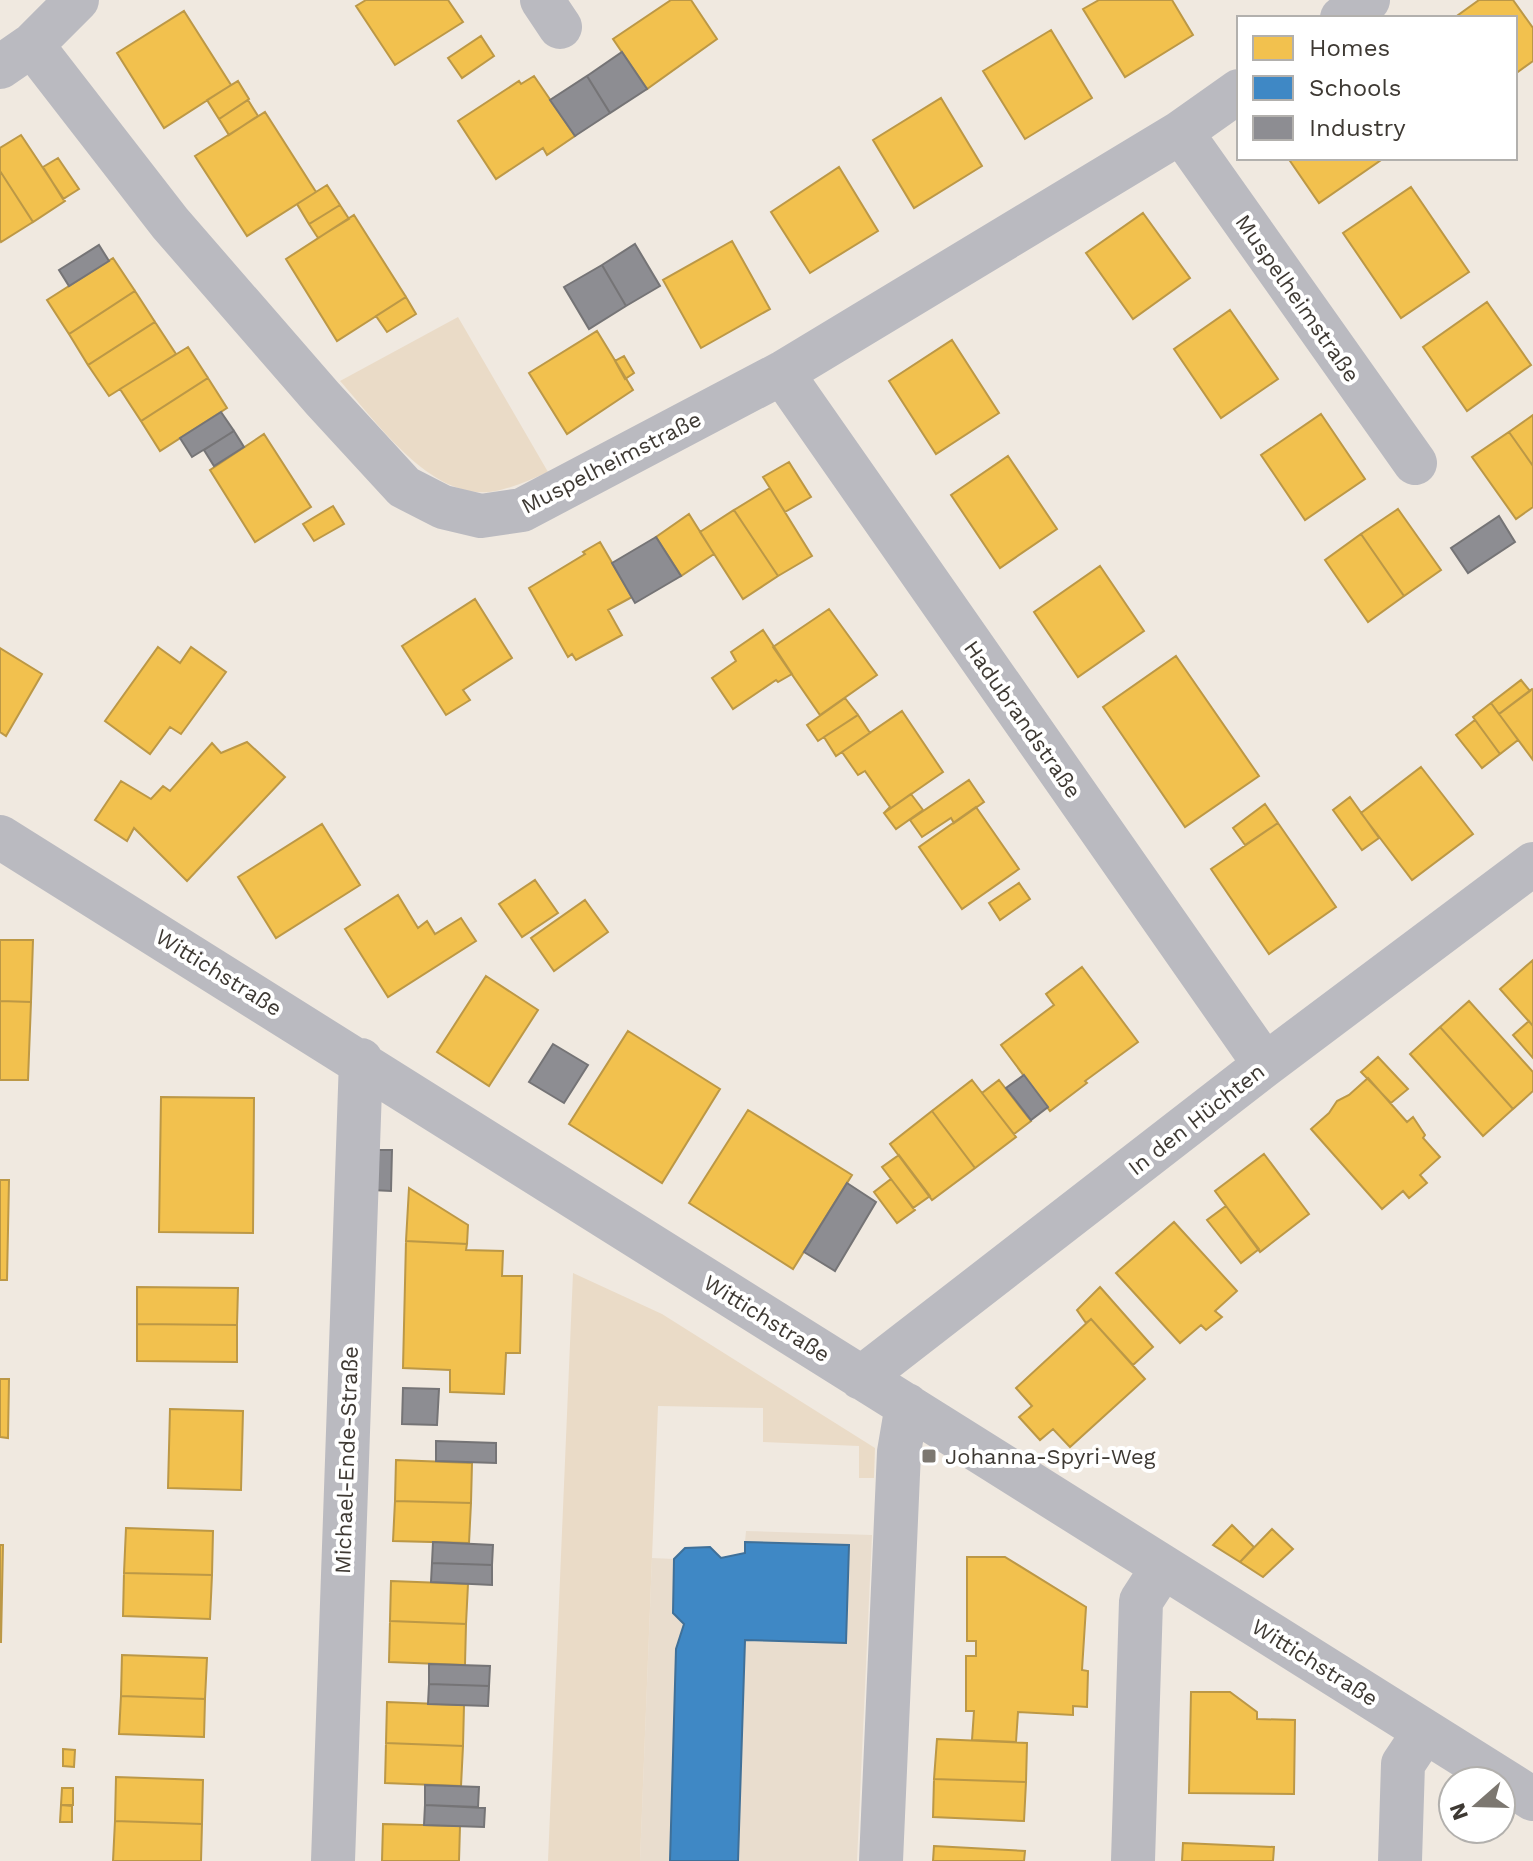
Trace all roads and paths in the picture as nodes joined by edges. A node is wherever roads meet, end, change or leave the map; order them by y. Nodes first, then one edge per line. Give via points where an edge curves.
1 (77, 0) edge
2 (1368, 0) edge
3 (1345, 16) edge
4 (16, 56) edge
5 (1237, 92) edge
6 (1181, 132) junction
7 (782, 373) junction
8 (1415, 463) dead end
9 (0, 837) edge
10 (1533, 864) edge
11 (361, 1060) junction
12 (1265, 1065) junction
13 (861, 1378) junction
14 (907, 1405) junction
15 (1163, 1567) junction
16 (1425, 1731) junction
17 (1533, 1799) edge
18 (333, 1861) edge
19 (881, 1861) edge
20 (1133, 1861) edge
21 (1400, 1861) edge

1 - 4 street
2 - 3 street
4 - 7 street, Muspelheimstraße via 404,487 443,507 481,516 522,510
5 - 6 street, Muspelheimstraße
6 - 7 street, Muspelheimstraße
6 - 8 street, Muspelheimstraße
7 - 12 street, Hadubrandstraße
9 - 11 street, Wittichstraße
10 - 12 street, In den Hüchten
11 - 13 street, Wittichstraße
11 - 18 street, Michael-Ende-Straße
12 - 13 street, In den Hüchten
13 - 14 street, Wittichstraße
14 - 15 street, Wittichstraße
14 - 19 street via 899,1466
15 - 16 street, Wittichstraße
15 - 20 street via 1141,1601
16 - 17 street, Wittichstraße
16 - 21 street via 1403,1764

